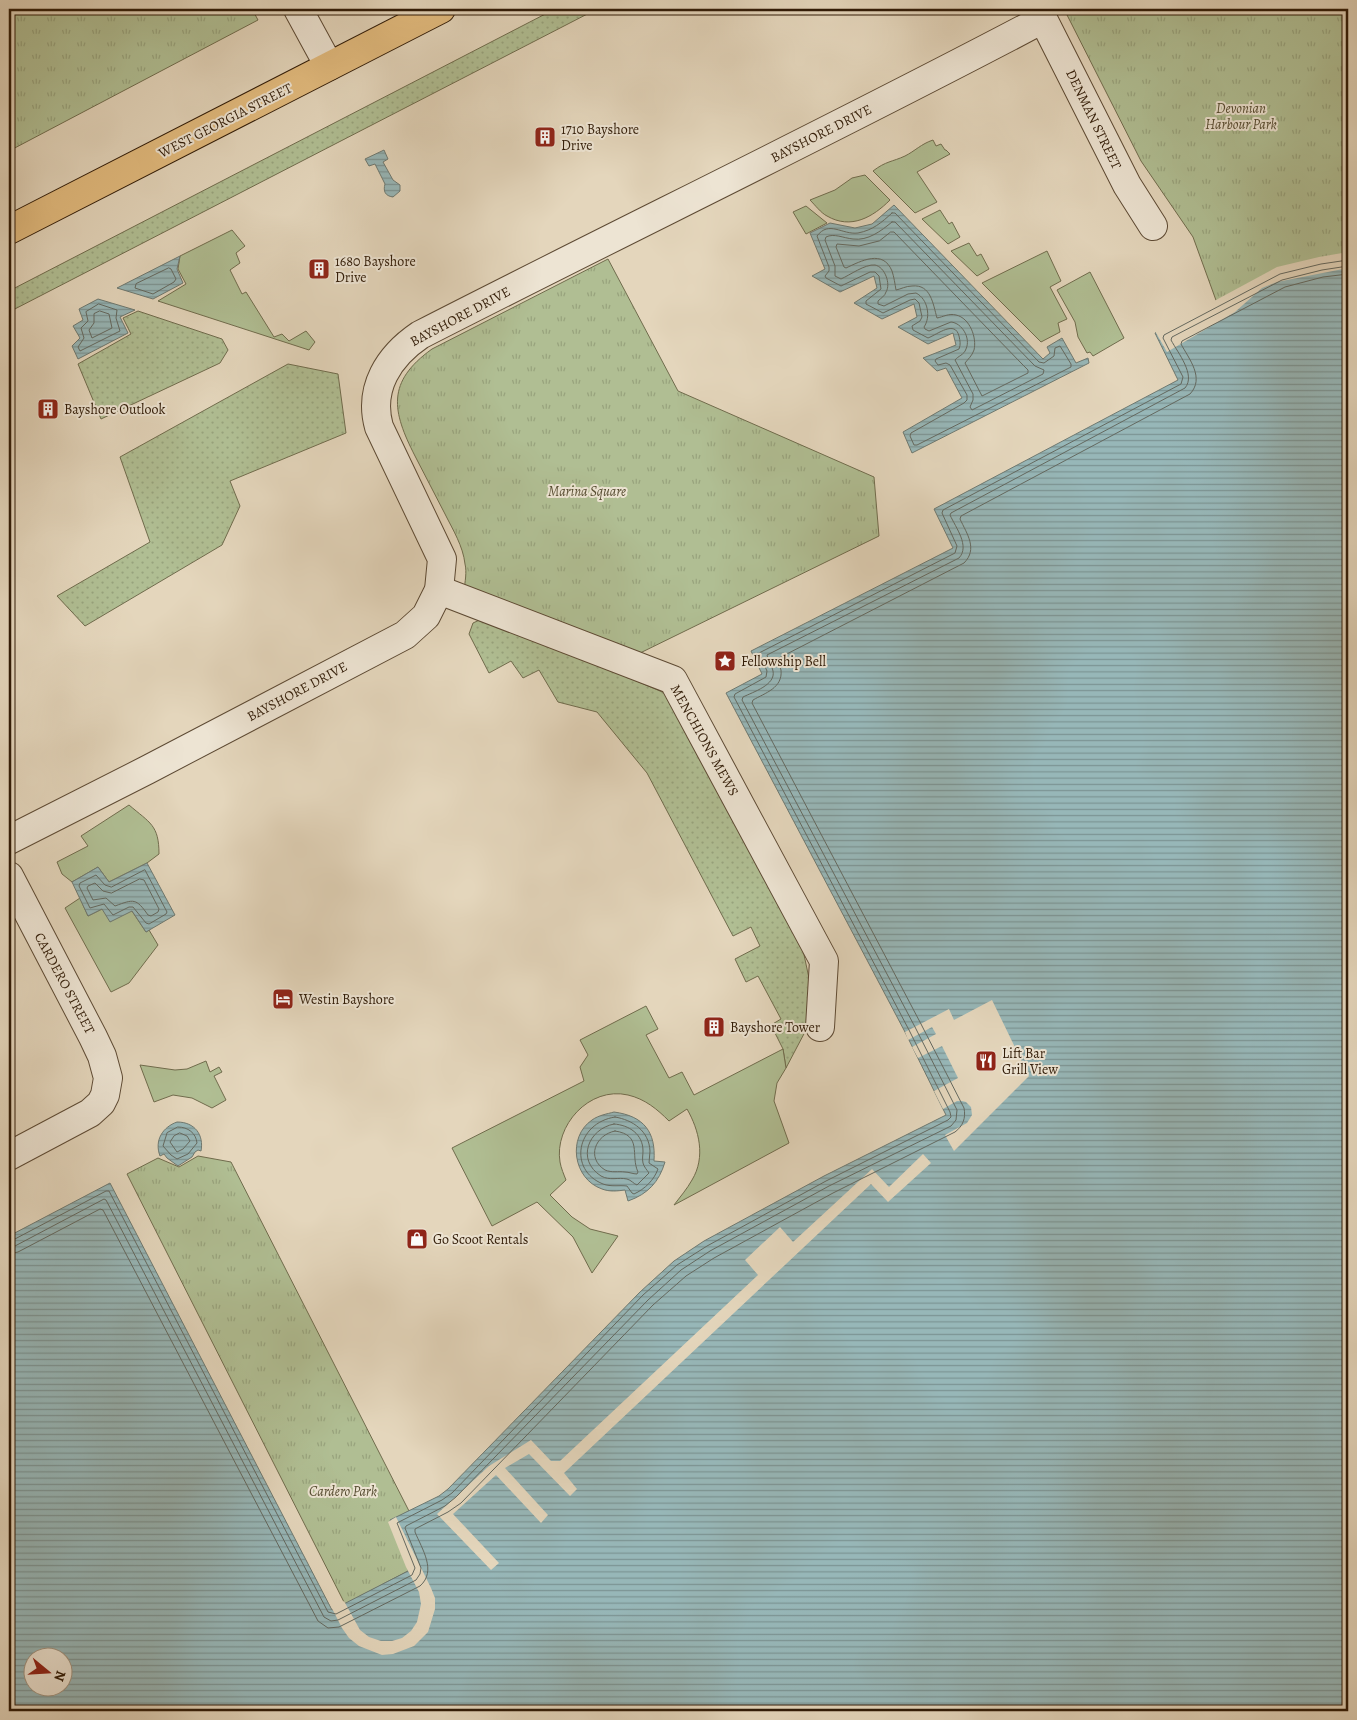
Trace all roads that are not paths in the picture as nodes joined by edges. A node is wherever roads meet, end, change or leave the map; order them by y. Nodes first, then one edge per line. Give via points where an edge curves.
1 (298, 9) edge
2 (440, 9) edge
3 (1040, 14) edge
4 (329, 66) junction
5 (1154, 226) dead end
6 (9, 230) edge
7 (440, 590) junction
8 (9, 840) edge
9 (9, 876) edge
10 (820, 1028) dead end
11 (9, 1156) edge

1 - 4 street
2 - 4 highway, WEST GEORGIA STREET
3 - 5 street, DENMAN STREET via 1127,185
3 - 7 street, BAYSHORE DRIVE via 734,178 575,255 408,343 384,371 376,412 379,427 442,559
4 - 6 highway, WEST GEORGIA STREET
7 - 8 street, BAYSHORE DRIVE via 426,616 405,635
7 - 10 street, MENCHIONS MEWS via 672,680 824,962
9 - 11 street, CARDERO STREET via 102,1056 108,1078 105,1095 90,1113

